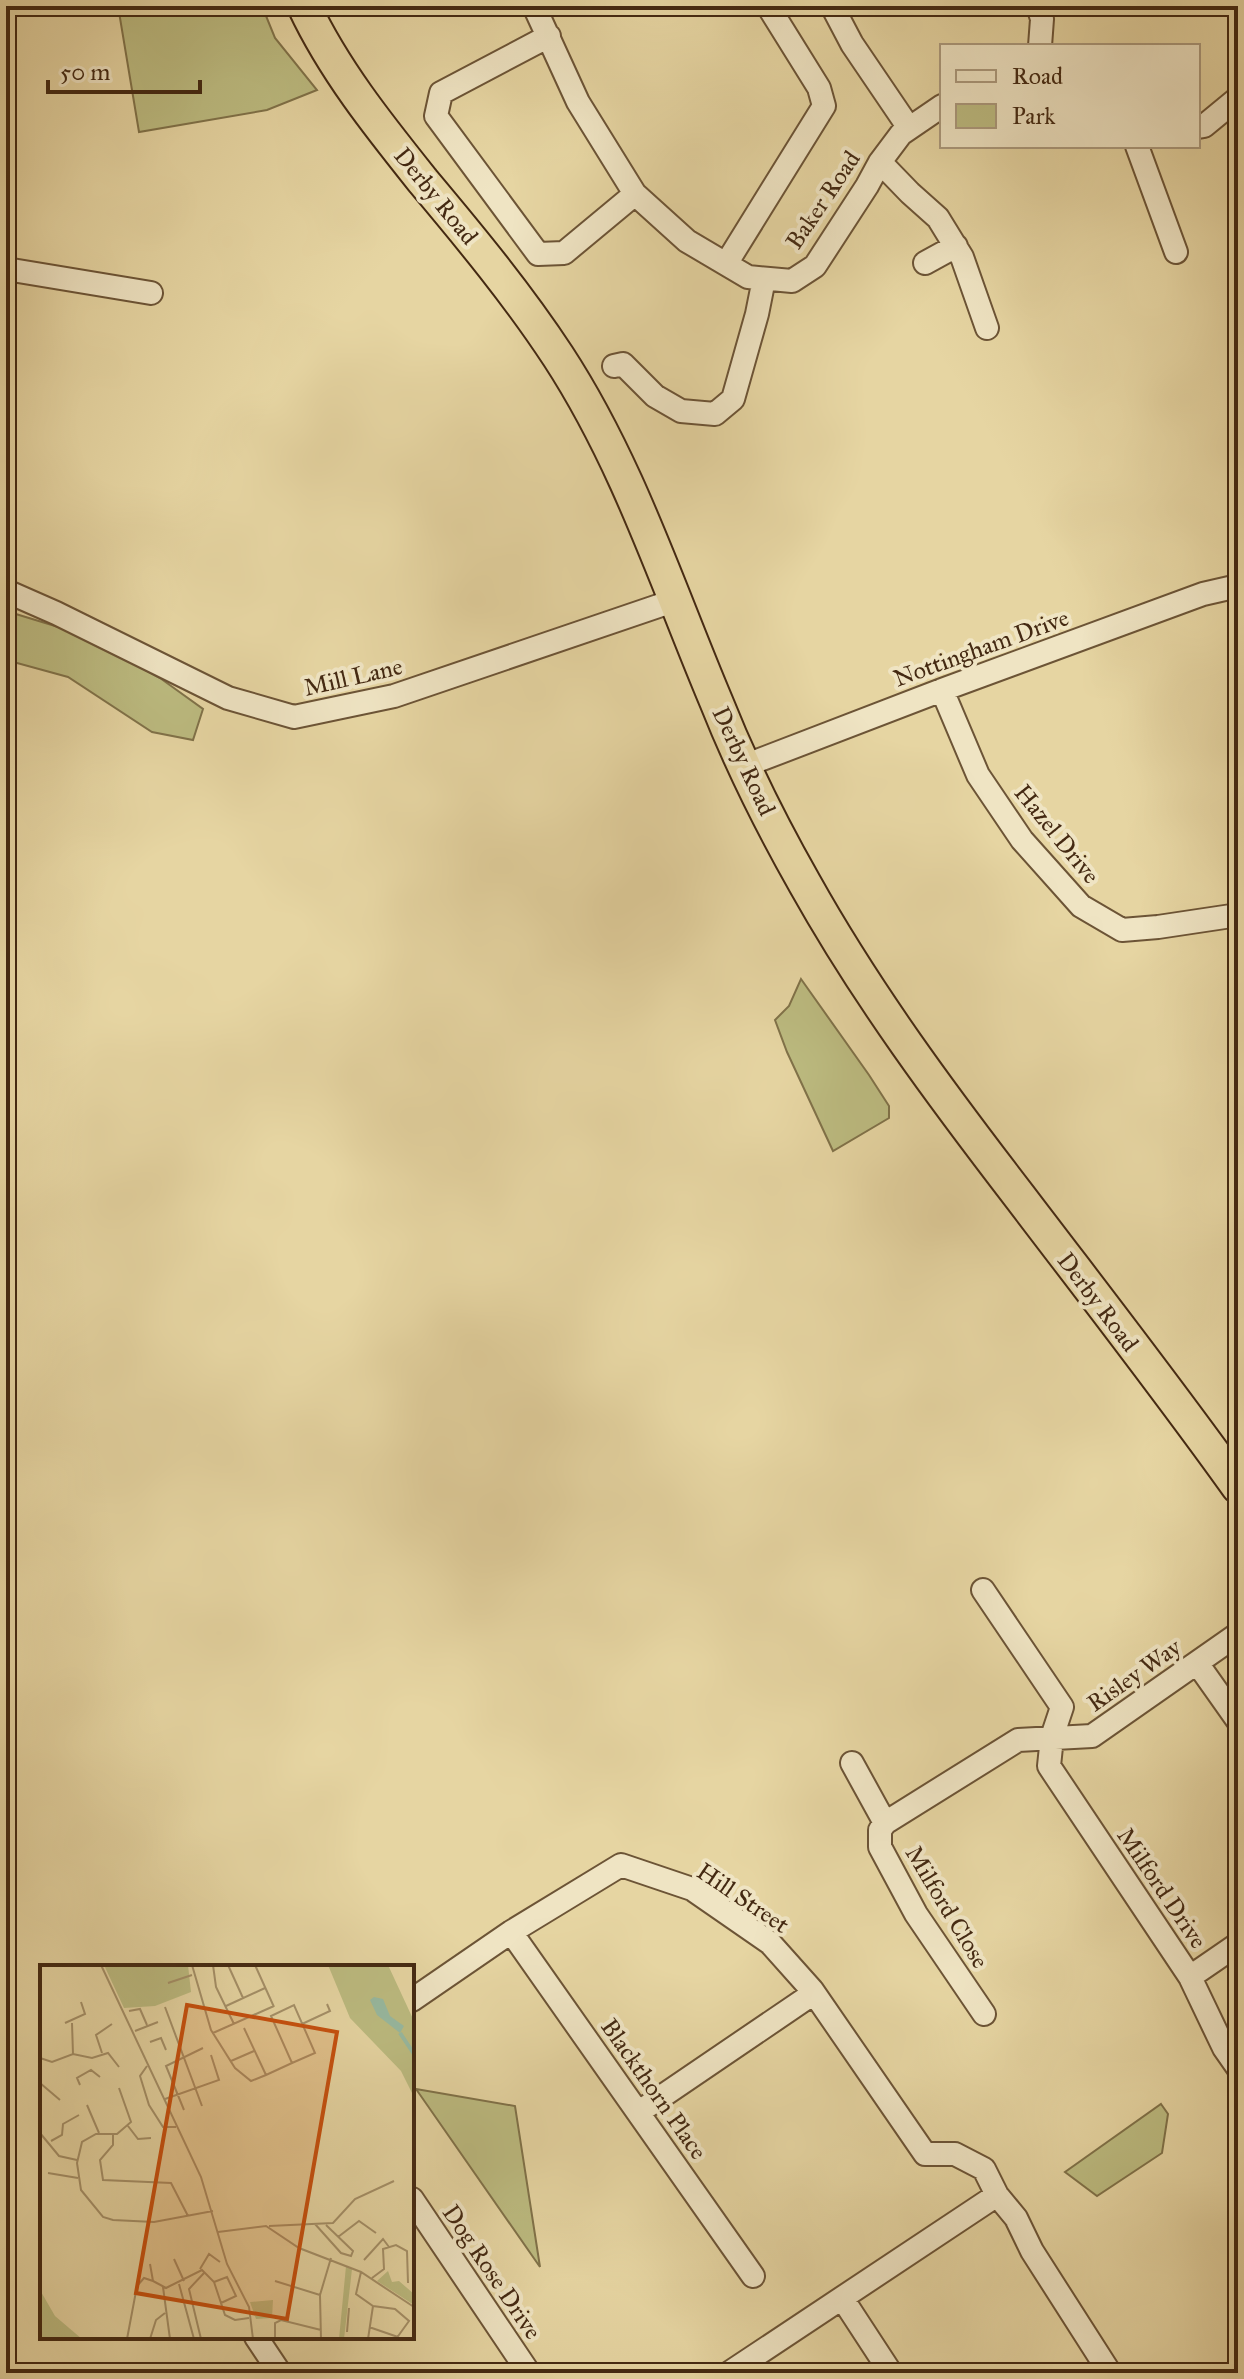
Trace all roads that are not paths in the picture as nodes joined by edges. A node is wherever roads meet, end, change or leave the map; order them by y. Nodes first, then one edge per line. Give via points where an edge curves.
1 (304, 6) edge
2 (534, 6) edge
3 (768, 6) edge
4 (832, 6) edge
5 (1038, 6) edge
6 (549, 36) junction
7 (1040, 44) edge
8 (1238, 98) edge
9 (940, 107) edge
10 (1200, 127) edge
11 (909, 128) junction
12 (1138, 148) edge
13 (880, 162) junction
14 (635, 194) junction
15 (956, 246) junction
16 (1176, 252) dead end
17 (925, 263) dead end
18 (726, 264) junction
19 (6, 269) edge
20 (764, 279) junction
21 (151, 293) dead end
22 (987, 328) dead end
23 (614, 366) dead end
24 (1238, 586) edge
25 (6, 591) edge
26 (676, 600) junction
27 (942, 690) junction
28 (744, 766) junction
29 (1238, 915) edge
30 (1238, 1487) edge
31 (983, 1590) dead end
32 (1238, 1634) edge
33 (1197, 1663) junction
34 (1238, 1721) edge
35 (1052, 1737) junction
36 (852, 1763) dead end
37 (885, 1823) junction
38 (511, 1932) junction
39 (1238, 1944) edge
40 (1190, 1977) junction
41 (814, 1993) junction
42 (414, 1999) edge
43 (984, 2014) dead end
44 (1238, 2068) edge
45 (639, 2112) junction
46 (997, 2195) junction
47 (414, 2202) edge
48 (753, 2276) dead end
49 (842, 2298) junction
50 (257, 2339) edge
51 (280, 2373) edge
52 (529, 2373) edge
53 (729, 2373) edge
54 (891, 2373) edge
55 (1110, 2373) edge

1 - 26 highway, Derby Road via 321,43 376,122 558,356 604,436
2 - 6 street, Baker Road
3 - 18 street via 819,88 824,106
4 - 11 street
5 - 7 street
6 - 14 street, Baker Road via 578,102
6 - 14 street via 441,93 436,116 538,254 564,253
8 - 10 street
9 - 11 street, Baker Road
11 - 13 street, Baker Road
12 - 16 street
13 - 15 street via 938,218
13 - 20 street, Baker Road via 815,266 792,281
14 - 18 street, Baker Road via 687,241
15 - 17 street
15 - 22 street
18 - 20 street, Baker Road via 748,277
19 - 21 street
20 - 23 street via 733,399 715,414 681,411 655,396 623,364
24 - 27 street, Nottingham Drive via 1203,594
25 - 26 street, Mill Lane via 228,698 294,717 394,696
26 - 28 highway, Derby Road
27 - 28 street, Nottingham Drive
27 - 29 street, Hazel Drive via 978,775 1022,840 1081,906 1122,930
28 - 30 highway, Derby Road via 805,884 887,1019
31 - 35 street, Milford Drive via 1062,1707
32 - 33 street, Risley Way
33 - 34 street
33 - 35 street, Risley Way via 1092,1736
35 - 37 street, Milford Close via 1018,1740
35 - 40 street, Milford Drive via 1049,1766
36 - 37 street, Milford Close
37 - 43 street, Milford Close via 880,1847 916,1914
38 - 41 street, Hill Street via 621,1865 692,1889 770,1943
38 - 42 street, Hill Street
38 - 45 street, Blackthorn Place
39 - 40 street
40 - 44 street, Milford Drive
41 - 45 street
41 - 46 street, Hill Street via 925,2154 955,2154 984,2169
45 - 48 street, Blackthorn Place
46 - 49 street
46 - 55 street, Hill Street
47 - 52 street, Dog Rose Drive
49 - 53 street
49 - 54 street
50 - 51 street

